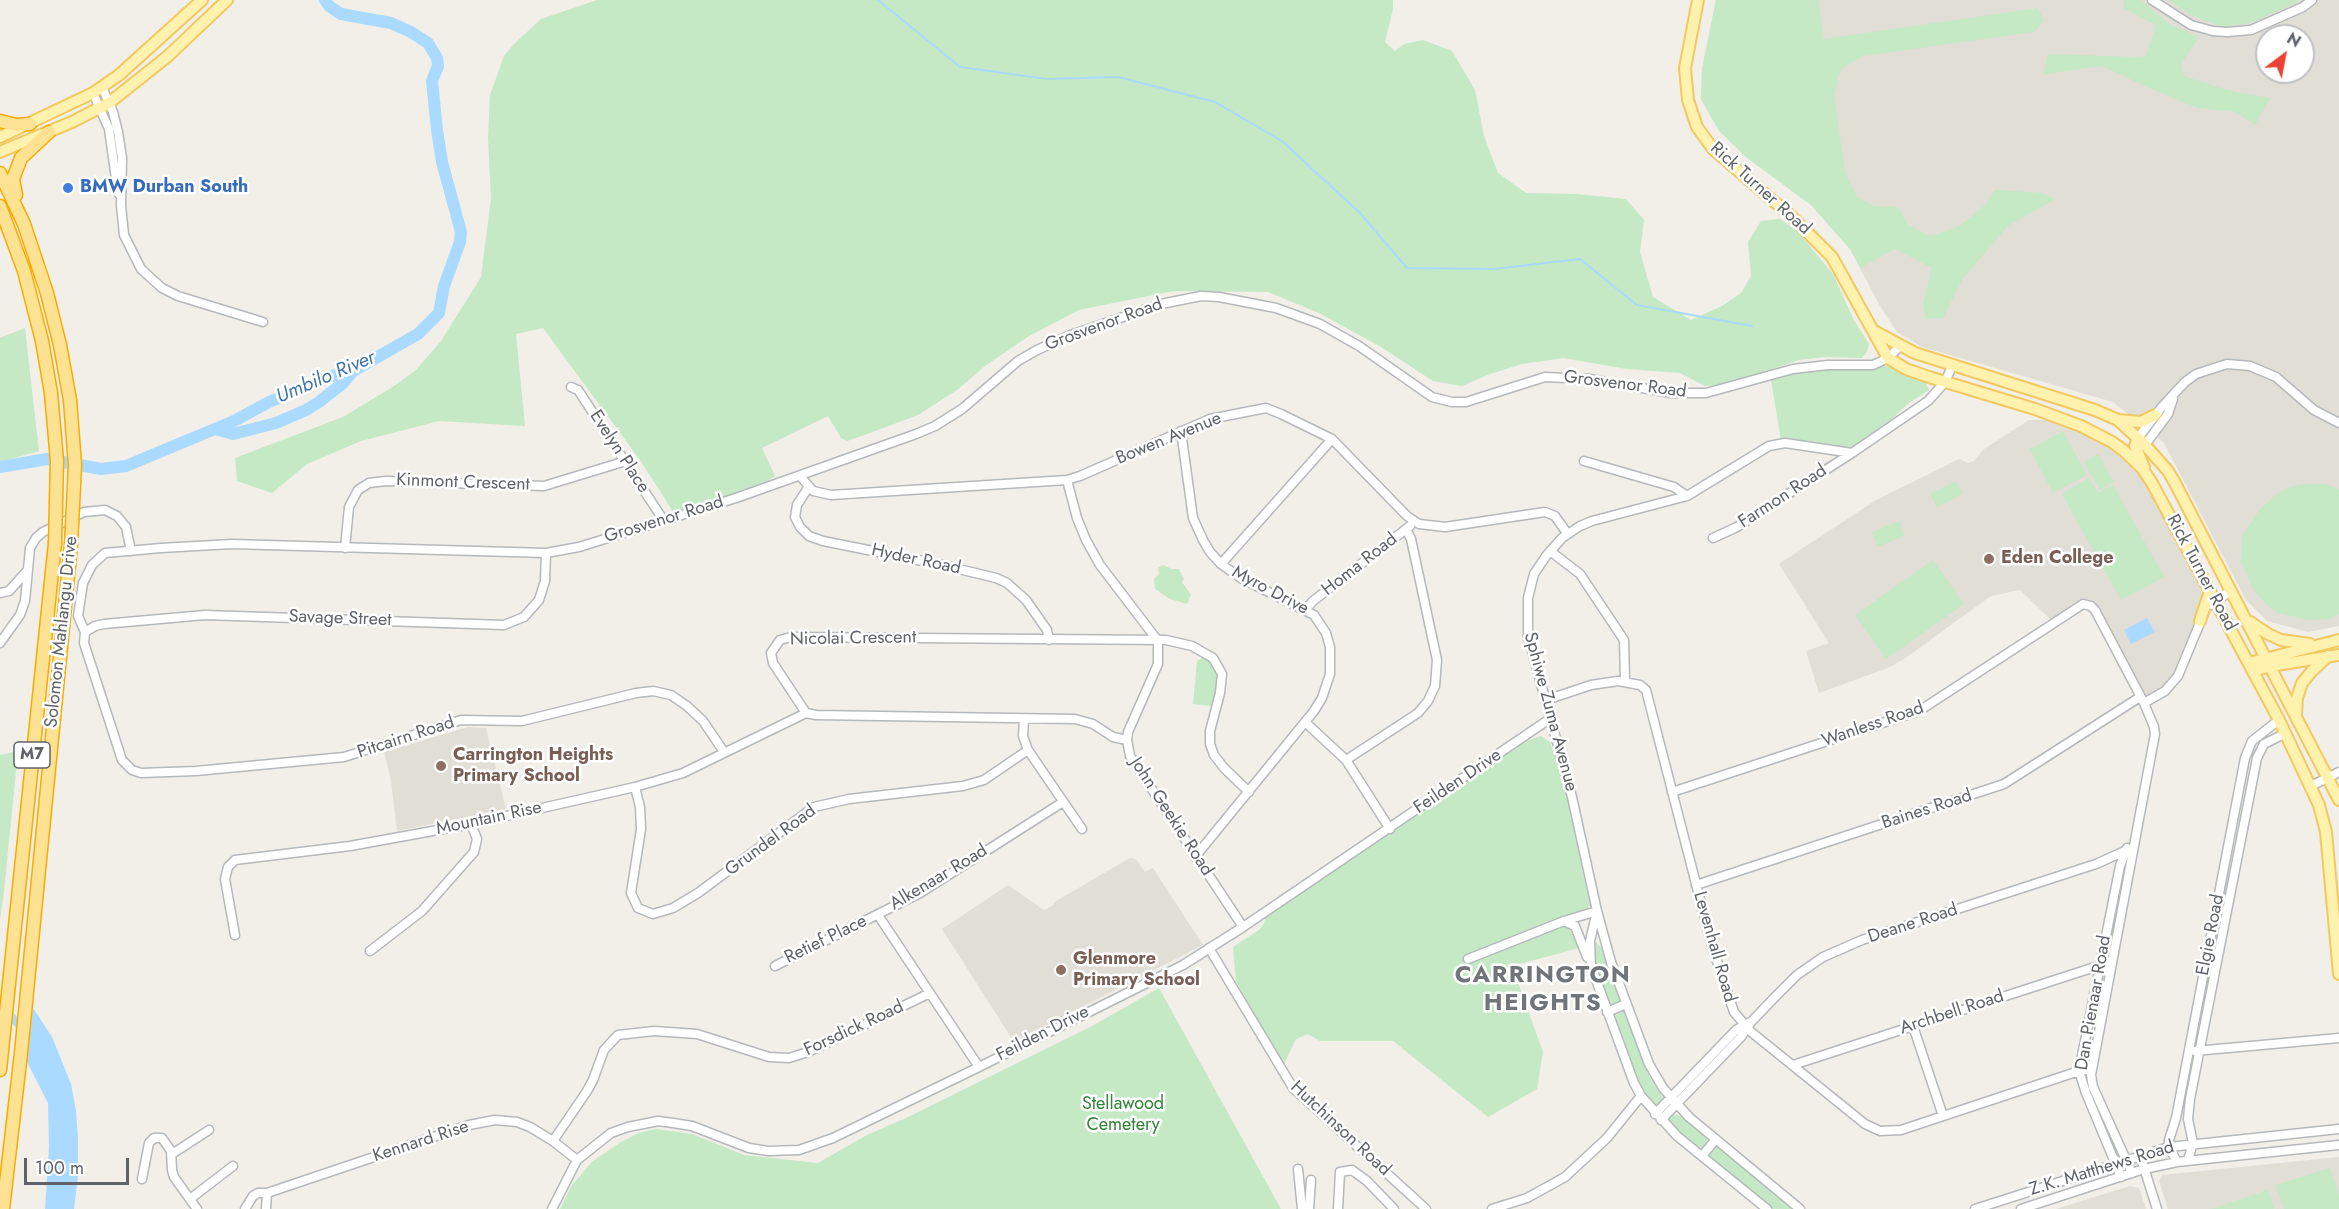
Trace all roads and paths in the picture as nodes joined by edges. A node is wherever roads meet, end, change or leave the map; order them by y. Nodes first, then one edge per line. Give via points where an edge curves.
1 (202, 0) edge
2 (227, 0) edge
3 (1698, 0) edge
4 (2152, 0) edge
5 (2312, 0) edge
6 (97, 90) junction
7 (104, 105) junction
8 (0, 121) edge
9 (30, 124) junction
10 (49, 132) junction
11 (0, 138) edge
12 (0, 152) edge
13 (0, 173) edge
14 (0, 206) edge
15 (24, 224) junction
16 (0, 226) edge
17 (17, 249) junction
18 (263, 322) dead end
19 (1874, 331) junction
20 (1900, 346) junction
21 (1888, 358) junction
22 (1953, 364) junction
23 (1945, 382) junction
24 (571, 387) dead end
25 (2174, 395) junction
26 (2155, 415) junction
27 (2118, 420) junction
28 (2339, 423) edge
29 (1181, 431) junction
30 (1332, 440) junction
31 (2112, 442) junction
32 (2140, 443) junction
33 (1829, 450) junction
34 (1852, 453) junction
35 (626, 461) junction
36 (1584, 462) dead end
37 (1833, 465) junction
38 (800, 476) junction
39 (1067, 480) junction
40 (2152, 483) junction
41 (808, 488) junction
42 (1687, 496) junction
43 (664, 521) junction
44 (1414, 521) junction
45 (1406, 529) junction
46 (1568, 533) junction
47 (1713, 538) dead end
48 (345, 548) junction
49 (131, 551) junction
50 (1550, 551) junction
51 (546, 553) junction
52 (1221, 564) junction
53 (27, 570) junction
54 (2231, 590) junction
55 (2210, 591) junction
56 (0, 593) edge
57 (2215, 603) junction
58 (2087, 604) joint
59 (1306, 609) junction
60 (2246, 619) junction
61 (2200, 621) junction
62 (85, 632) junction
63 (1049, 640) junction
64 (2339, 640) edge
65 (1158, 641) junction
66 (0, 643) edge
67 (2322, 645) junction
68 (2334, 656) edge
69 (2268, 661) junction
70 (2251, 667) junction
71 (1625, 681) junction
72 (1546, 699) junction
73 (2142, 700) junction
74 (806, 713) junction
75 (2296, 716) junction
76 (1551, 718) junction
77 (1024, 719) junction
78 (2279, 720) junction
79 (1305, 722) junction
80 (2286, 733) junction
81 (1127, 740) junction
82 (1028, 750) junction
83 (724, 752) junction
84 (1346, 760) junction
85 (132, 770) joint
86 (2339, 772) edge
87 (2241, 777) junction
88 (2328, 778) junction
89 (2253, 780) junction
90 (2311, 786) junction
91 (635, 787) junction
92 (1249, 792) junction
93 (1672, 792) junction
94 (2339, 800) edge
95 (1063, 802) junction
96 (471, 824) junction
97 (2138, 827) junction
98 (1390, 828) junction
99 (1082, 829) dead end
100 (2125, 851) junction
101 (1196, 857) junction
102 (2096, 864) junction
103 (2120, 866) junction
104 (2129, 869) junction
105 (1696, 885) junction
106 (1597, 911) junction
107 (878, 915) junction
108 (2215, 917) junction
109 (2226, 919) junction
110 (1564, 921) junction
111 (1243, 927) junction
112 (235, 935) dead end
113 (1209, 948) junction
114 (370, 951) dead end
115 (1468, 959) dead end
116 (775, 966) dead end
117 (1591, 966) junction
118 (2098, 966) junction
119 (2111, 967) junction
120 (2339, 975) edge
121 (930, 993) junction
122 (1626, 1004) junction
123 (1607, 1012) junction
124 (1747, 1025) junction
125 (1913, 1026) junction
126 (2339, 1038) edge
127 (2189, 1051) junction
128 (2200, 1051) junction
129 (1793, 1065) junction
130 (979, 1067) junction
131 (2091, 1069) junction
132 (0, 1070) edge
133 (2079, 1071) junction
134 (1641, 1096) junction
135 (1674, 1102) junction
136 (1943, 1116) junction
137 (1658, 1117) junction
138 (2339, 1129) edge
139 (209, 1130) dead end
140 (1716, 1139) junction
141 (553, 1141) junction
142 (2193, 1143) junction
143 (2339, 1145) edge
144 (2169, 1147) junction
145 (172, 1154) junction
146 (2140, 1155) junction
147 (1701, 1156) junction
148 (578, 1160) junction
149 (2126, 1160) junction
150 (2188, 1160) junction
151 (2177, 1162) junction
152 (2116, 1163) junction
153 (233, 1166) dead end
154 (1298, 1169) dead end
155 (2144, 1169) junction
156 (2132, 1173) junction
157 (2121, 1177) junction
158 (142, 1179) dead end
159 (1311, 1180) dead end
160 (262, 1193) junction
161 (190, 1199) junction
162 (3, 1209) edge
163 (197, 1209) edge
164 (245, 1209) edge
165 (266, 1209) edge
166 (552, 1209) edge
167 (1302, 1209) edge
168 (1309, 1209) edge
169 (1338, 1209) edge
170 (1394, 1209) edge
171 (1426, 1209) edge
172 (1492, 1209) edge
173 (1767, 1209) edge
174 (1800, 1209) edge
175 (1975, 1209) edge
176 (2021, 1209) edge
177 (2157, 1209) edge

1 - 6 main road via 135,62
2 - 7 main road via 168,56
3 - 19 main road, Rick Turner Road via 1685,68 1688,100 1697,127 1713,149 1832,257
4 - 5 street via 2191,25 2228,32 2251,30
6 - 7 street
6 - 9 main road
7 - 10 main road
7 - 18 street via 116,121 122,158 121,222 128,247 141,268 155,283 185,299
8 - 9 highway
9 - 11 main road
10 - 12 main road
10 - 15 highway via 28,150 16,168 14,189
13 - 15 highway, Solomon Mahlangu Drive / M7
14 - 17 highway, Solomon Mahlangu Drive / M7
15 - 162 highway, Solomon Mahlangu Drive / M7, bridge via 56,323 70,400 75,465 71,545
16 - 17 highway
17 - 132 highway, Solomon Mahlangu Drive / M7, bridge via 42,341 57,461 55,543
19 - 20 main road, Rick Turner Road
19 - 21 main road, Rick Turner Road
20 - 21 street
20 - 22 main road, Rick Turner Road
21 - 23 main road, Rick Turner Road via 1906,369
21 - 38 street, Grosvenor Road via 1873,364 1793,369 1706,393 1671,393 1545,376 1466,402 1443,402 1320,324 1276,308 1201,296 1171,300 1068,336 1027,356 935,426
22 - 23 street
22 - 27 main road, Rick Turner Road
23 - 31 main road, Rick Turner Road via 2066,419
23 - 34 street via 1928,401
24 - 35 street, Evelyn Place via 578,390
25 - 26 street
25 - 28 street via 2196,374 2208,369 2227,364 2250,366 2276,377 2314,410
25 - 32 street via 2168,414
26 - 27 main road via 2141,422
26 - 32 street
27 - 32 main road, Rick Turner Road
29 - 30 street, Bowen Avenue via 1210,419 1266,408
29 - 39 street, Bowen Avenue
29 - 52 street, Myro Drive via 1193,518
30 - 44 street, Bowen Avenue
30 - 52 street
31 - 32 main road
31 - 40 main road, Rick Turner Road
32 - 40 main road
32 - 54 main road, Rick Turner Road via 2172,477
33 - 34 street, Sphiwe Zuma Avenue
33 - 37 street
33 - 42 street, Sphiwe Zuma Avenue via 1785,443 1769,446
34 - 37 street, Farmon Road
35 - 43 street, Evelyn Place
35 - 48 street, Kinmont Crescent via 544,486 369,483 358,490 349,507
36 - 42 street via 1674,487
37 - 47 street, Farmon Road via 1737,527
38 - 41 street
38 - 43 street, Grosvenor Road
39 - 41 street, Bowen Avenue via 831,495
39 - 65 street via 1077,518 1100,566
40 - 55 main road, Rick Turner Road
41 - 63 street, Hyder Road via 797,504 795,517 809,536 996,578 1026,600 1047,630
42 - 46 street, Sphiwe Zuma Avenue via 1592,521
43 - 51 street, Grosvenor Road
44 - 45 street, Homa Road
44 - 46 street via 1445,527 1545,512 1555,516
45 - 59 street, Homa Road
45 - 84 street via 1437,660 1435,686 1418,713
46 - 50 street, Sphiwe Zuma Avenue
48 - 49 street, Grosvenor Road via 231,544
48 - 51 street, Grosvenor Road
49 - 53 street via 126,527 117,516 105,510 91,510 40,534 30,548
49 - 62 street, Grosvenor Road via 105,553 87,574 78,616
50 - 71 street via 1580,574 1624,640
50 - 72 street, Sphiwe Zuma Avenue via 1534,574 1527,609 1528,636
51 - 62 street, Savage Street via 539,600 524,617 504,625 205,615 104,624
52 - 59 street, Myro Drive via 1241,578
53 - 56 street via 9,591
53 - 66 street via 23,607
54 - 57 street, Baines Road
54 - 60 main road, Rick Turner Road
55 - 57 main road, Rick Turner Road
55 - 61 main road
57 - 61 street, Baines Road
57 - 70 main road, Rick Turner Road
58 - 73 street, Dan Pienaar Road via 2095,610
58 - 93 street, Wanless Road via 1919,711
59 - 79 street, Myro Drive via 1326,633 1330,660 1324,692
60 - 67 main road via 2281,640
60 - 69 main road, Rick Turner Road
61 - 73 street, Baines Road via 2178,676 2165,691
62 - 85 street, Grosvenor Road via 84,643 122,760
63 - 65 street, Nicolai Crescent
63 - 74 street, Nicolai Crescent via 786,638 773,649 773,663
64 - 67 main road
65 - 81 street, John Geekie Road via 1158,664
65 - 92 street, Nicolai Crescent via 1178,642 1206,652 1220,668 1222,684 1210,744 1224,768
67 - 69 main road
68 - 69 main road
68 - 75 main road via 2302,683
69 - 70 main road
69 - 75 main road, Rick Turner Road
70 - 78 main road, Rick Turner Road
71 - 72 street via 1591,685
71 - 93 street, Levenhall Road via 1640,685 1648,693
72 - 76 street, Sphiwe Zuma Avenue
73 - 97 street, Dan Pienaar Road via 2155,734
73 - 105 street, Baines Road via 2004,784
74 - 77 street
74 - 83 street, Mountain Rise
75 - 88 main road, Rick Turner Road
76 - 98 street, Feilden Drive
76 - 106 street, Sphiwe Zuma Avenue
77 - 81 street via 1084,720 1113,737
77 - 82 street via 1023,736
78 - 80 main road, Rick Turner Road
78 - 87 street, Elgie Road via 2252,741
79 - 84 street
79 - 92 street, Myro Drive
80 - 89 street, Elgie Road via 2264,744
80 - 90 main road, Rick Turner Road
81 - 101 street, John Geekie Road via 1136,766
82 - 91 street, Grundel Road via 984,780 963,786 849,799 814,807 698,893 663,913 653,914 643,911 632,899 641,829
82 - 95 street
83 - 85 street, Pitcairn Road via 703,721 687,706 663,692 653,691 522,721 460,720 344,757 177,772
83 - 91 street, Mountain Rise via 674,777
84 - 98 street
86 - 88 street
87 - 89 street
87 - 108 street, Elgie Road
88 - 90 street
88 - 94 main road, Rick Turner Road
89 - 109 street, Elgie Road
90 - 120 main road, Rick Turner Road via 2326,832
91 - 96 street, Mountain Rise
92 - 101 street, Myro Drive
93 - 105 street, Levenhall Road
95 - 99 street
95 - 107 street, Alkenaar Road via 936,884
96 - 112 street, Mountain Rise via 350,846 236,860 228,867 225,879
96 - 114 street via 477,839 474,852 422,911
97 - 100 street, Dan Pienaar Road
97 - 104 street, Dan Pienaar Road
98 - 111 street, Feilden Drive
100 - 102 street, Deane Road
100 - 103 street, Dan Pienaar Road
101 - 111 street, John Geekie Road
102 - 103 street, Deane Road
102 - 124 street, Deane Road via 1831,953 1797,975
103 - 104 street, Deane Road
103 - 118 street, Dan Pienaar Road
104 - 119 street, Dan Pienaar Road
105 - 124 street, Levenhall Road via 1732,1009
106 - 110 street
106 - 117 street, Sphiwe Zuma Avenue via 1590,941
106 - 122 street, Sphiwe Zuma Avenue
107 - 116 street, Retief Place
107 - 121 street, Alkenaar Road
108 - 109 street
108 - 127 street, Elgie Road
109 - 128 street, Elgie Road
110 - 115 street
110 - 117 street via 1577,929
111 - 113 street, Feilden Drive
113 - 130 street, Feilden Drive via 1167,974
113 - 171 street, Hutchinson Road via 1293,1088
117 - 123 street, Sphiwe Zuma Avenue
118 - 119 street, Archbell Road
118 - 125 street, Archbell Road
118 - 133 street, Dan Pienaar Road
119 - 131 street, Dan Pienaar Road
121 - 130 street, Alkenaar Road
121 - 141 street, Forsdick Road via 789,1058 770,1057 687,1033 618,1035 604,1050 594,1080
122 - 123 street
122 - 135 street, Sphiwe Zuma Avenue via 1649,1064
123 - 134 street, Sphiwe Zuma Avenue
124 - 129 street, Levenhall Road
124 - 135 street, Deane Road
125 - 129 street, Archbell Road
125 - 136 street
126 - 128 street
127 - 128 street
127 - 144 street, Elgie Road
128 - 142 street, Elgie Road via 2188,1113
129 - 136 street, Levenhall Road via 1873,1129 1893,1131
130 - 148 street, Feilden Drive via 833,1138 799,1150 749,1148 692,1126 658,1121 611,1134
131 - 133 street, Levenhall Road
131 - 149 street, Dan Pienaar Road via 2093,1087
133 - 136 street, Levenhall Road
133 - 152 street, Dan Pienaar Road
134 - 137 street, Sphiwe Zuma Avenue
134 - 172 street via 1565,1178 1527,1198
135 - 137 street, Deane Road
135 - 140 street, Sphiwe Zuma Avenue
137 - 147 street, Sphiwe Zuma Avenue
138 - 142 street, Z.K. Matthews Road
139 - 145 street
140 - 147 street
140 - 174 street, Sphiwe Zuma Avenue
141 - 148 street, Kennard Rise
141 - 160 street, Kennard Rise via 518,1122 495,1120 469,1125
142 - 144 street, Z.K. Matthews Road
142 - 150 street, Elgie Road
143 - 150 street, Z.K. Matthews Road
144 - 146 street, Z.K. Matthews Road
144 - 151 street
145 - 158 street via 162,1138 152,1139
145 - 161 street via 172,1173
146 - 149 street, Z.K. Matthews Road
146 - 155 street
147 - 173 street, Sphiwe Zuma Avenue
148 - 166 street, Feilden Drive
149 - 152 street, Z.K. Matthews Road
149 - 156 street, Dan Pienaar Road
150 - 151 street, Z.K. Matthews Road
151 - 155 street, Z.K. Matthews Road
152 - 157 street, Dan Pienaar Road
152 - 175 street, Z.K. Matthews Road
153 - 161 street
154 - 167 street
155 - 156 street, Z.K. Matthews Road
155 - 177 street
156 - 157 street, Z.K. Matthews Road
157 - 176 street, Z.K. Matthews Road
159 - 168 street
160 - 164 street via 253,1196
160 - 165 street
161 - 163 street
169 - 170 street via 1340,1172 1345,1170 1352,1170 1367,1181

